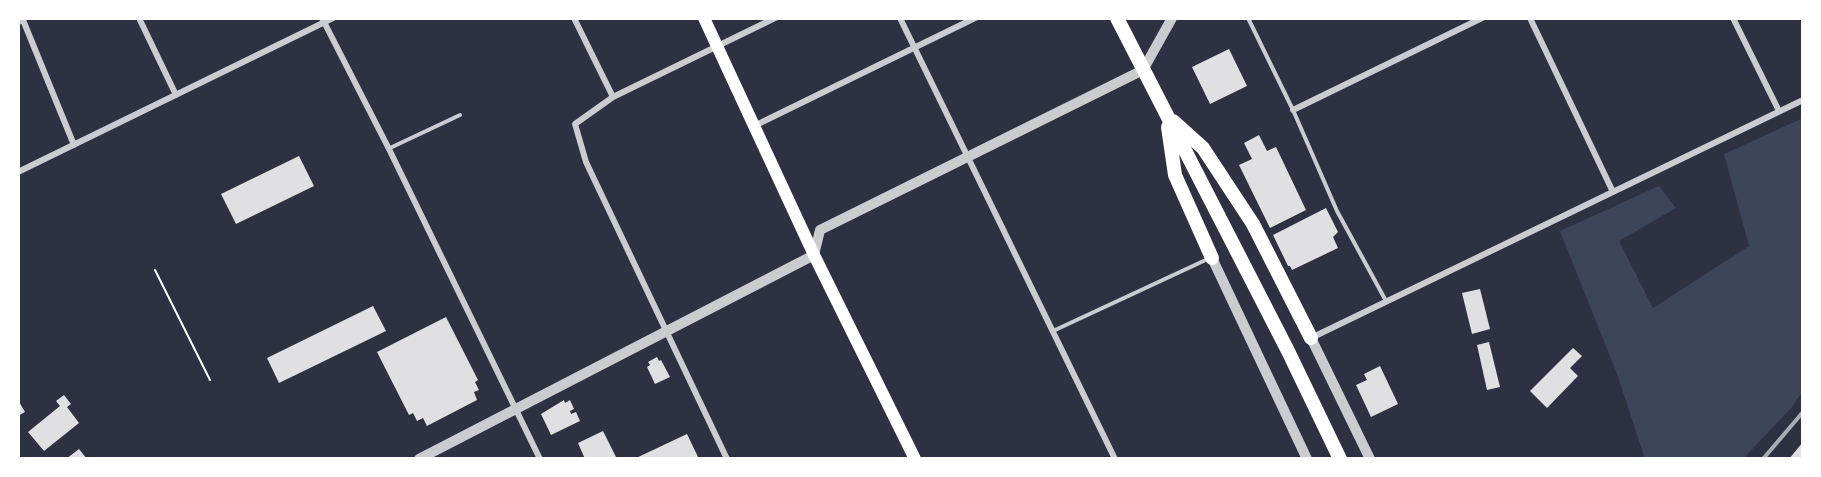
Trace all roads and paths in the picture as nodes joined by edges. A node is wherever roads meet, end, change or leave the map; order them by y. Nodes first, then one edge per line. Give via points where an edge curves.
1 (139, 18) edge
2 (333, 18) edge
3 (574, 18) edge
4 (704, 18) edge
5 (775, 18) edge
6 (900, 18) edge
7 (975, 18) edge
8 (1117, 18) edge
9 (1172, 18) edge
10 (1248, 18) edge
11 (1482, 18) edge
12 (1530, 18) edge
13 (1734, 18) edge
14 (323, 20) edge
15 (18, 22) edge
16 (718, 46) junction
17 (914, 48) junction
18 (1143, 70) junction
19 (176, 95) junction
20 (613, 97) junction
21 (1803, 100) edge
22 (1293, 110) junction
23 (1779, 111) junction
24 (460, 115) dead end
25 (1167, 116) junction
26 (754, 126) junction
27 (74, 145) junction
28 (389, 149) junction
29 (968, 157) junction
30 (18, 172) edge
31 (1613, 192) junction
32 (814, 255) junction
33 (1212, 258) junction
34 (155, 270) dead end
35 (1386, 301) junction
36 (1053, 331) junction
37 (667, 332) junction
38 (1311, 338) junction
39 (210, 380) dead end
40 (516, 409) junction
41 (419, 459) edge
42 (540, 459) edge
43 (727, 459) edge
44 (915, 459) edge
45 (1115, 459) edge
46 (1307, 459) edge
47 (1341, 459) edge
48 (1370, 459) edge

1 - 19 street
2 - 14 street
3 - 20 street
4 - 16 main road
5 - 16 street
6 - 17 street
7 - 17 street
8 - 18 highway
9 - 18 street
10 - 22 lane
11 - 22 street
12 - 31 street
13 - 23 street
14 - 19 street
14 - 28 street
15 - 27 street via 23,20
16 - 20 street
16 - 26 main road
17 - 26 street
17 - 29 street
18 - 25 highway
18 - 29 street
19 - 27 street
20 - 37 street via 575,124 586,162
21 - 23 street
22 - 35 lane via 1337,211
23 - 31 street
24 - 28 lane
25 - 33 highway via 1175,175
25 - 38 highway via 1203,148 1253,225
25 - 47 highway
26 - 32 main road
27 - 30 street
28 - 40 street
29 - 32 street via 820,230
29 - 36 street
31 - 35 street
32 - 37 street
32 - 44 main road
33 - 36 lane
33 - 46 street
34 - 39 path
35 - 38 street
36 - 45 street
37 - 40 street
37 - 43 street
38 - 48 street
40 - 41 street
40 - 42 street

